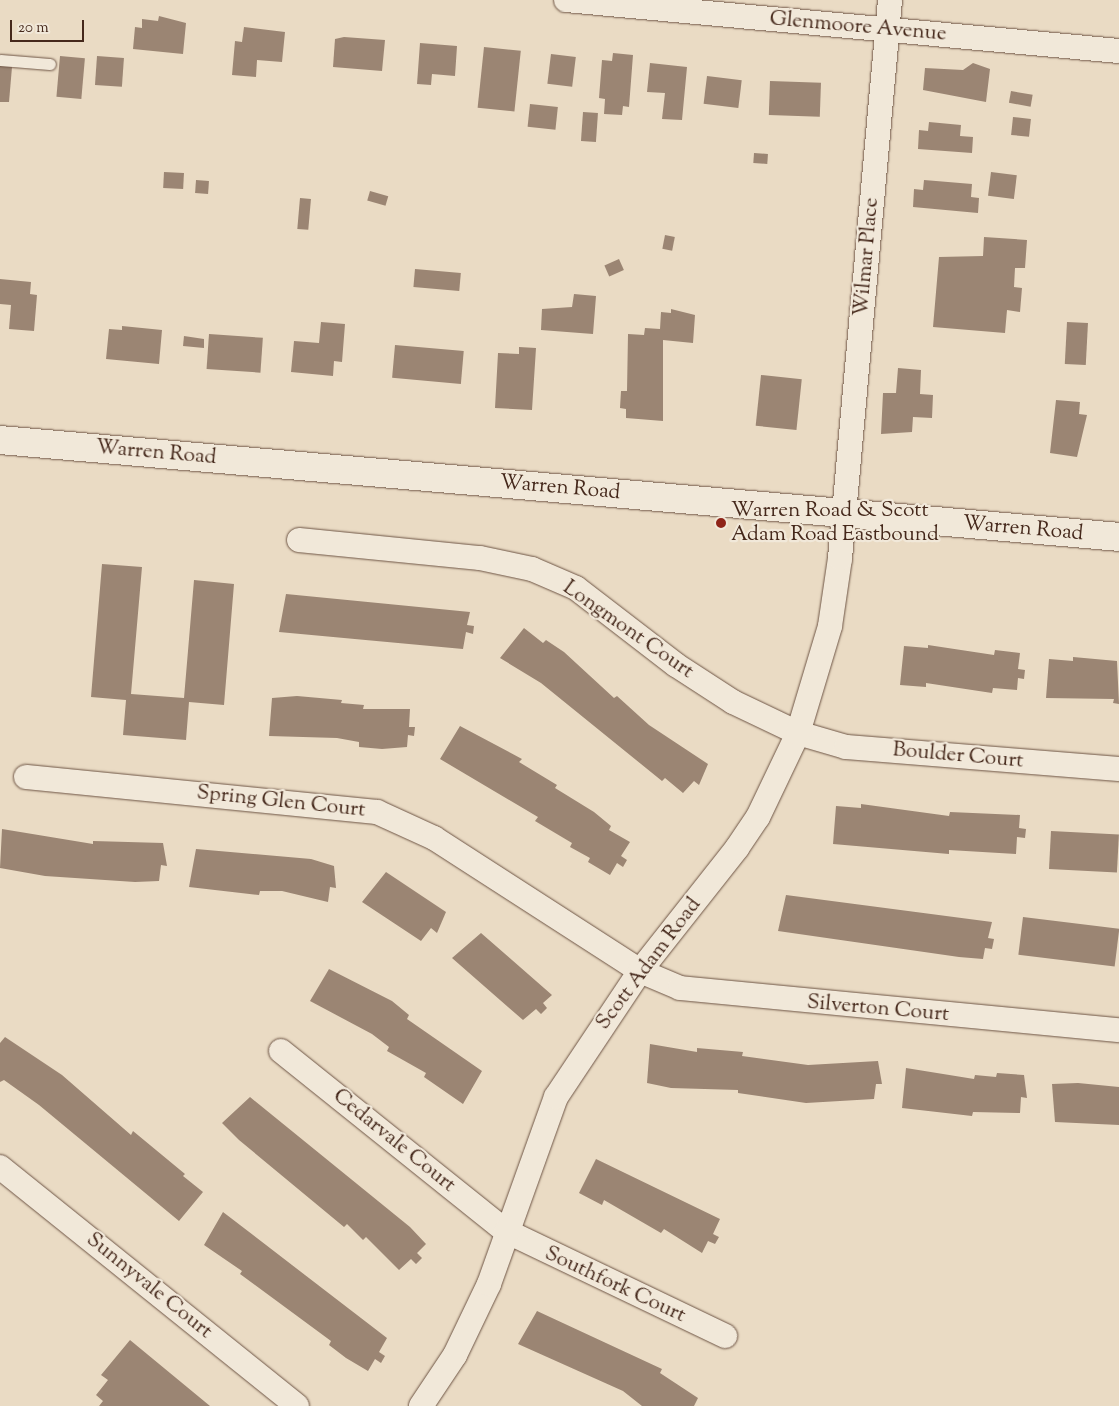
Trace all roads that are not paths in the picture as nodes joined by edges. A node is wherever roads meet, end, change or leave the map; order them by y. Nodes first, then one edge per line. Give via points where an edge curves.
1 (566, 0) edge
2 (890, 0) edge
3 (887, 30) junction
4 (1119, 51) edge
5 (0, 60) edge
6 (50, 64) dead end
7 (0, 440) edge
8 (844, 513) junction
9 (1119, 537) edge
10 (299, 540) dead end
11 (798, 733) junction
12 (1119, 769) edge
13 (26, 777) dead end
14 (640, 971) junction
15 (1119, 1030) edge
16 (280, 1051) dead end
17 (0, 1167) edge
18 (506, 1231) junction
19 (725, 1336) dead end
20 (297, 1406) edge
21 (421, 1406) edge

1 - 3 street, Glenmoore Avenue
2 - 3 street, Wilmar Place
3 - 4 street, Glenmoore Avenue
3 - 8 street, Wilmar Place
5 - 6 lane
7 - 8 street, Warren Road
8 - 9 street, Warren Road
8 - 11 street, Scott Adam Road via 830,626
10 - 11 street, Longmont Court via 480,558 532,569 576,588 676,666 733,702
11 - 12 street, Boulder Court via 846,747
11 - 14 street, Scott Adam Road via 753,825
13 - 14 street, Spring Glen Court via 377,812 434,838
14 - 15 street, Silverton Court via 705,993
14 - 18 street, Scott Adam Road via 556,1097
16 - 18 street, Cedarvale Court
17 - 20 street, Sunnyvale Court
18 - 19 street, Southfork Court
18 - 21 street, Scott Adam Road via 474,1318

